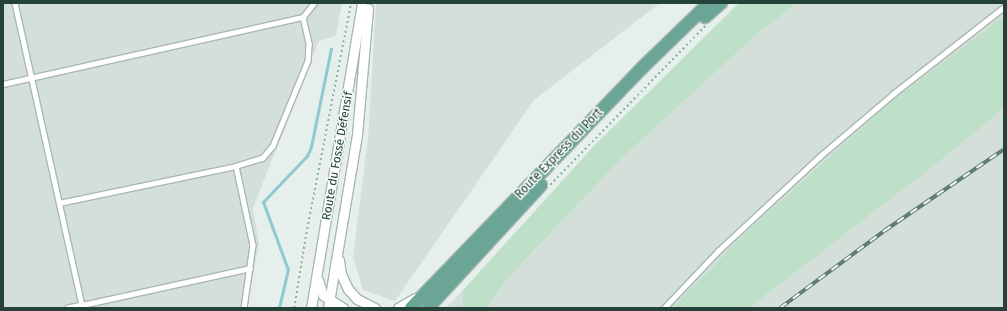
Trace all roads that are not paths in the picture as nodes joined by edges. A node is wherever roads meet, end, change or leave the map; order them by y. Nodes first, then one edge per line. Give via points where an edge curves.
1 (15, 3) edge
2 (314, 3) edge
3 (362, 3) edge
4 (368, 3) edge
5 (709, 3) edge
6 (721, 3) edge
7 (1004, 7) edge
8 (303, 17) junction
9 (32, 78) junction
10 (3, 84) edge
11 (236, 166) junction
12 (60, 203) junction
13 (341, 232) junction
14 (319, 266) junction
15 (250, 268) junction
16 (416, 301) edge
17 (328, 304) edge
18 (83, 306) edge
19 (68, 308) edge
20 (244, 308) edge
21 (311, 308) edge
22 (343, 308) edge
23 (375, 308) edge
24 (398, 308) edge
25 (428, 308) edge
26 (664, 308) edge

1 - 9 lane
2 - 8 lane
3 - 14 street, Route du Fossé Défensif
4 - 13 street, Route du Fossé Défensif via 357,135
5 - 16 main road, Route Express du Port via 651,59
6 - 25 main road, Route Express du Port via 575,148
7 - 26 lane via 893,94 832,146 748,222
8 - 9 lane
8 - 11 lane via 309,57 273,146 260,160
9 - 10 lane
9 - 12 lane
11 - 12 lane
11 - 15 lane via 254,245
12 - 18 lane
13 - 17 street, Route du Fossé Défensif
13 - 23 street via 339,266 344,281 357,299
14 - 17 street via 320,289
14 - 21 street, Route du Fossé Défensif
15 - 18 lane
15 - 20 lane
16 - 24 street
17 - 22 street
18 - 19 lane

